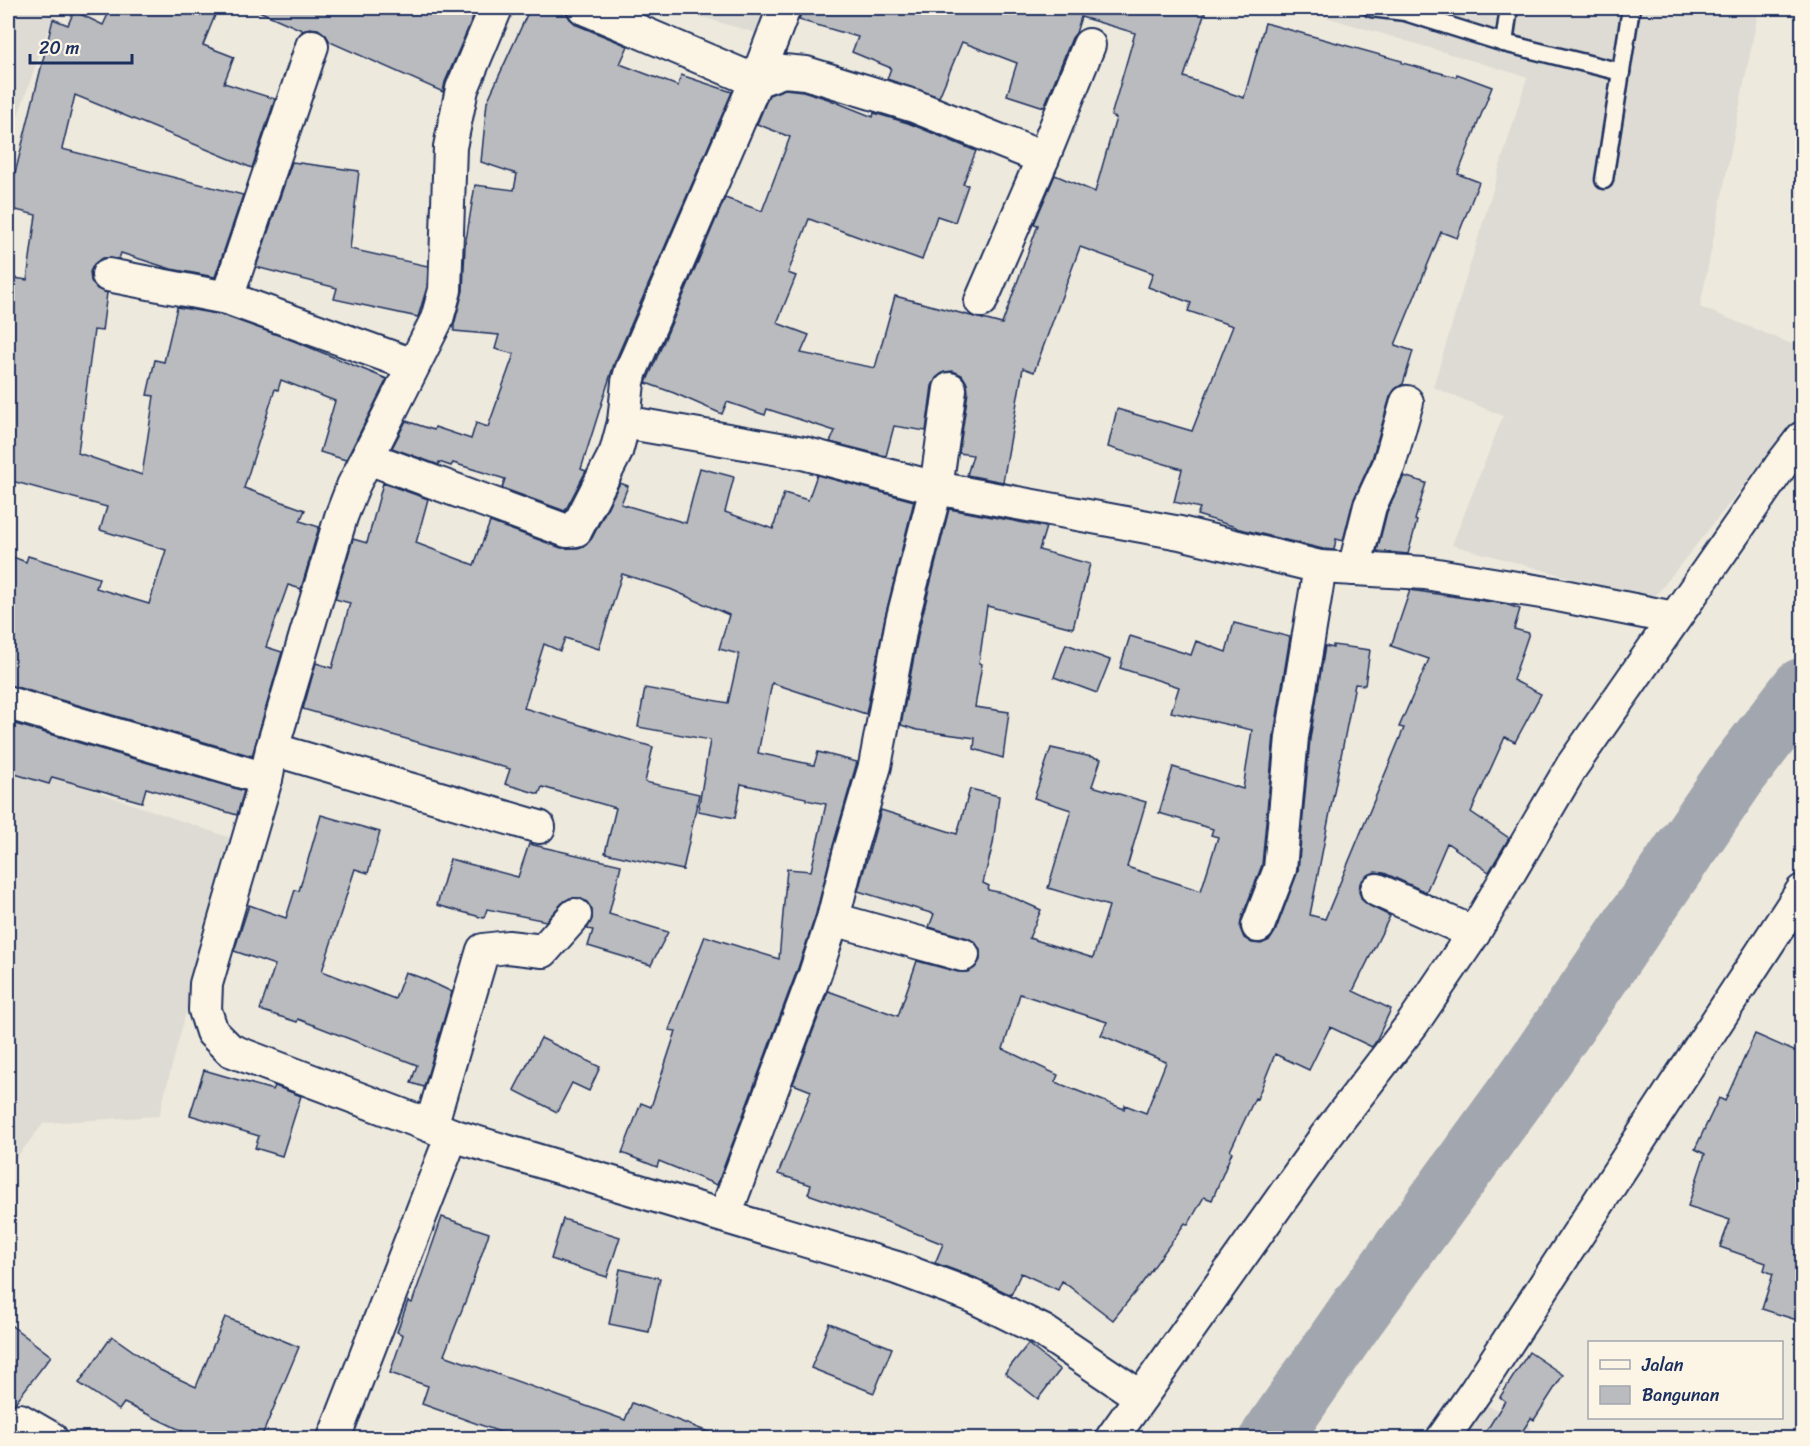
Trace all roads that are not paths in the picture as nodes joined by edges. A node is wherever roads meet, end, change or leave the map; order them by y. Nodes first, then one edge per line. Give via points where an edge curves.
1 (496, 8) edge
2 (584, 8) edge
3 (784, 8) edge
4 (1371, 8) edge
5 (1509, 8) edge
6 (1631, 8) edge
7 (1405, 10) edge
8 (1504, 43) junction
9 (1089, 45) dead end
10 (312, 46) dead end
11 (1621, 72) junction
12 (756, 81) junction
13 (1043, 158) junction
14 (1604, 180) dead end
15 (108, 275) dead end
16 (227, 298) junction
17 (981, 302) dead end
18 (413, 365) junction
19 (950, 389) dead end
20 (1407, 402) dead end
21 (624, 422) junction
22 (1803, 438) edge
23 (368, 458) junction
24 (936, 488) junction
25 (1320, 567) junction
26 (1354, 569) junction
27 (1674, 618) junction
28 (8, 703) edge
29 (272, 749) junction
30 (266, 779) junction
31 (539, 827) dead end
32 (1377, 890) dead end
33 (1803, 891) edge
34 (575, 915) dead end
35 (833, 919) junction
36 (1258, 926) dead end
37 (1474, 933) junction
38 (963, 955) dead end
39 (442, 1130) junction
40 (725, 1215) junction
41 (1141, 1397) junction
42 (20, 1420) dead end
43 (51, 1438) edge
44 (334, 1438) edge
45 (1112, 1438) edge
46 (1443, 1438) edge

1 - 18 street via 462,89 450,147 445,290 437,319
2 - 12 street
3 - 12 street
4 - 7 lane
5 - 8 lane
6 - 11 lane
7 - 8 lane
8 - 11 lane
9 - 13 street
10 - 16 street
11 - 14 lane
12 - 13 street via 783,72 806,73 914,106
12 - 21 street via 631,371
13 - 17 street
15 - 16 street
16 - 18 street
18 - 23 street
19 - 24 street
20 - 26 street via 1389,465 1370,506
21 - 23 street via 616,452 576,530 572,531
21 - 24 street via 803,453
22 - 27 street
23 - 29 street via 341,517
24 - 25 street via 1180,532
24 - 35 street via 902,621 875,766
25 - 26 street
25 - 36 street via 1292,737 1280,869
26 - 27 street via 1425,573
27 - 37 street via 1572,766
28 - 30 street
29 - 30 street
29 - 31 street
30 - 39 street via 206,984 205,1010 212,1032 230,1050
32 - 37 street
33 - 46 street
34 - 39 street via 543,951 508,947 483,950
35 - 38 street
35 - 40 street
37 - 41 street
39 - 40 street
39 - 44 street
40 - 41 street via 897,1268 970,1295 1044,1331
41 - 45 street
42 - 43 street

